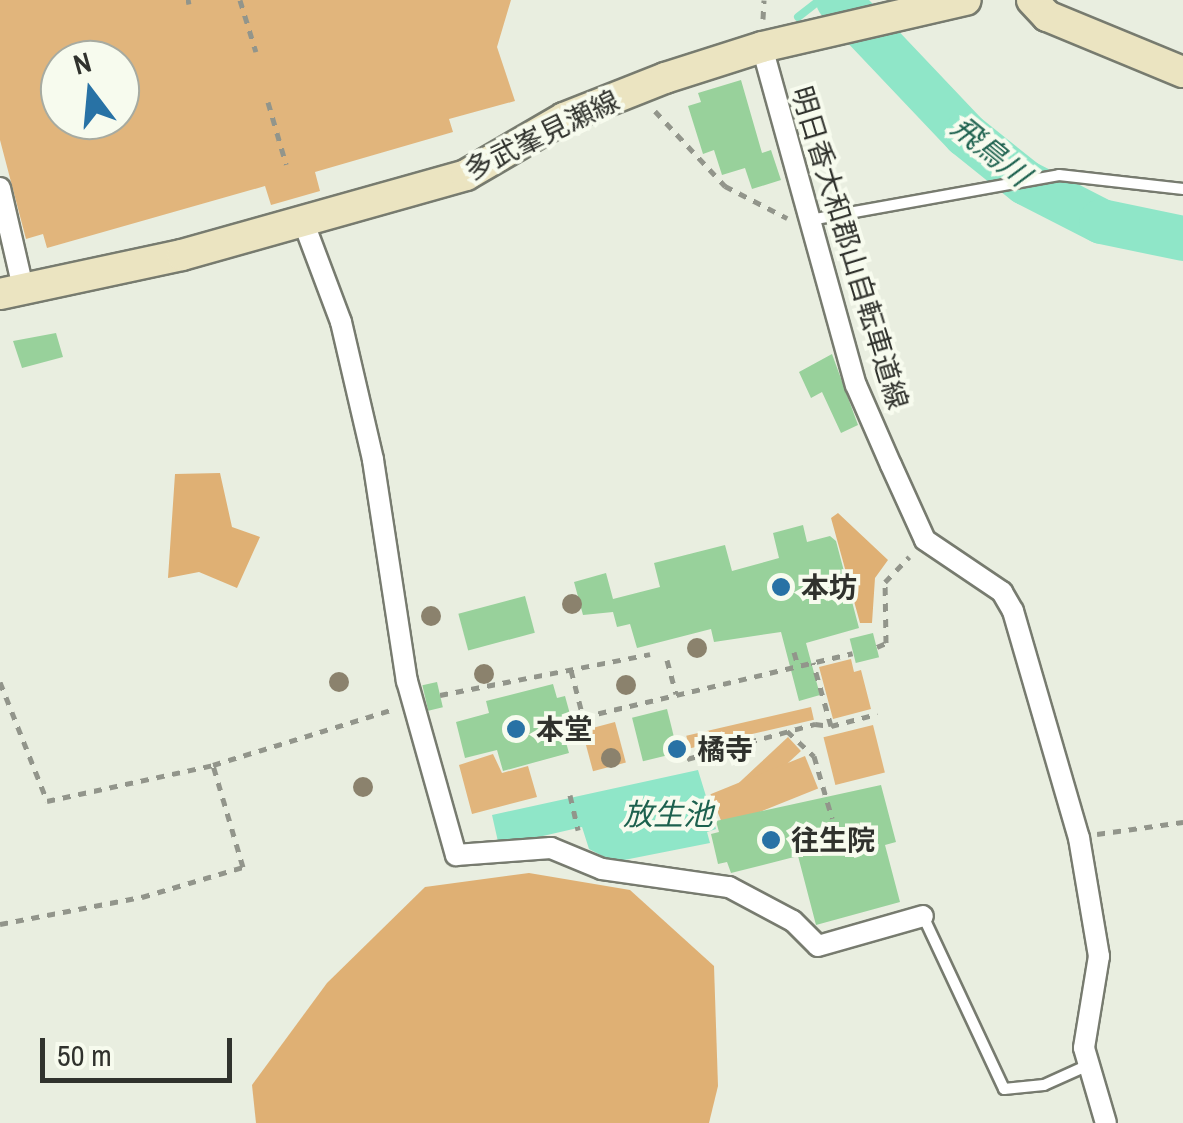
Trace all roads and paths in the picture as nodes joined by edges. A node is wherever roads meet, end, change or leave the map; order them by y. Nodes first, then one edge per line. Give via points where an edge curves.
1 (240, 0) edge
2 (966, 0) edge
3 (1032, 0) edge
4 (762, 47) junction
5 (256, 52) dead end
6 (1183, 72) edge
7 (636, 90) junction
8 (268, 102) dead end
9 (286, 164) dead end
10 (0, 188) edge
11 (1183, 189) edge
12 (810, 220) junction
13 (303, 222) junction
14 (12, 293) edge
15 (925, 540) junction
16 (876, 646) dead end
17 (794, 652) dead end
18 (854, 653) dead end
19 (650, 654) dead end
20 (667, 660) dead end
21 (813, 662) junction
22 (798, 666) junction
23 (571, 670) junction
24 (0, 682) edge
25 (676, 694) junction
26 (440, 695) dead end
27 (413, 702) junction
28 (877, 714) dead end
29 (831, 726) junction
30 (787, 732) junction
31 (687, 759) dead end
32 (213, 765) junction
33 (570, 795) dead end
34 (832, 818) dead end
35 (1183, 822) edge
36 (578, 830) dead end
37 (1079, 838) junction
38 (923, 916) joint
39 (0, 924) edge
40 (1086, 1066) junction
41 (1106, 1123) edge

1 - 5 path
2 - 4 main road, 多武峯見瀬線
3 - 6 main road via 1047,16
4 - 7 main road, 多武峯見瀬線
4 - 12 street, 明日香大和郡山自転車道線
7 - 12 path via 724,186 778,218
7 - 13 main road, 多武峯見瀬線 via 564,118 466,175
8 - 9 path
10 - 14 street
11 - 12 lane via 1052,176
12 - 15 street, 明日香大和郡山自転車道線 via 856,384
13 - 14 main road, 多武峯見瀬線
13 - 27 street via 341,322 373,460
15 - 16 path via 885,582 886,643
15 - 37 street via 1002,592 1012,611
17 - 22 path
18 - 21 path
19 - 23 path
20 - 25 path
21 - 22 path
21 - 29 path
22 - 25 path
23 - 25 path via 583,716
23 - 26 path
24 - 32 path via 47,801
27 - 32 path
27 - 38 street via 456,854 551,848 602,869 729,887 793,922 818,946
28 - 29 path
29 - 30 path
30 - 31 path
30 - 34 path via 814,756
32 - 39 path via 242,867 142,898
33 - 36 path
35 - 37 path
37 - 40 street via 1099,956
38 - 40 lane via 1004,1090 1044,1085
40 - 41 street

